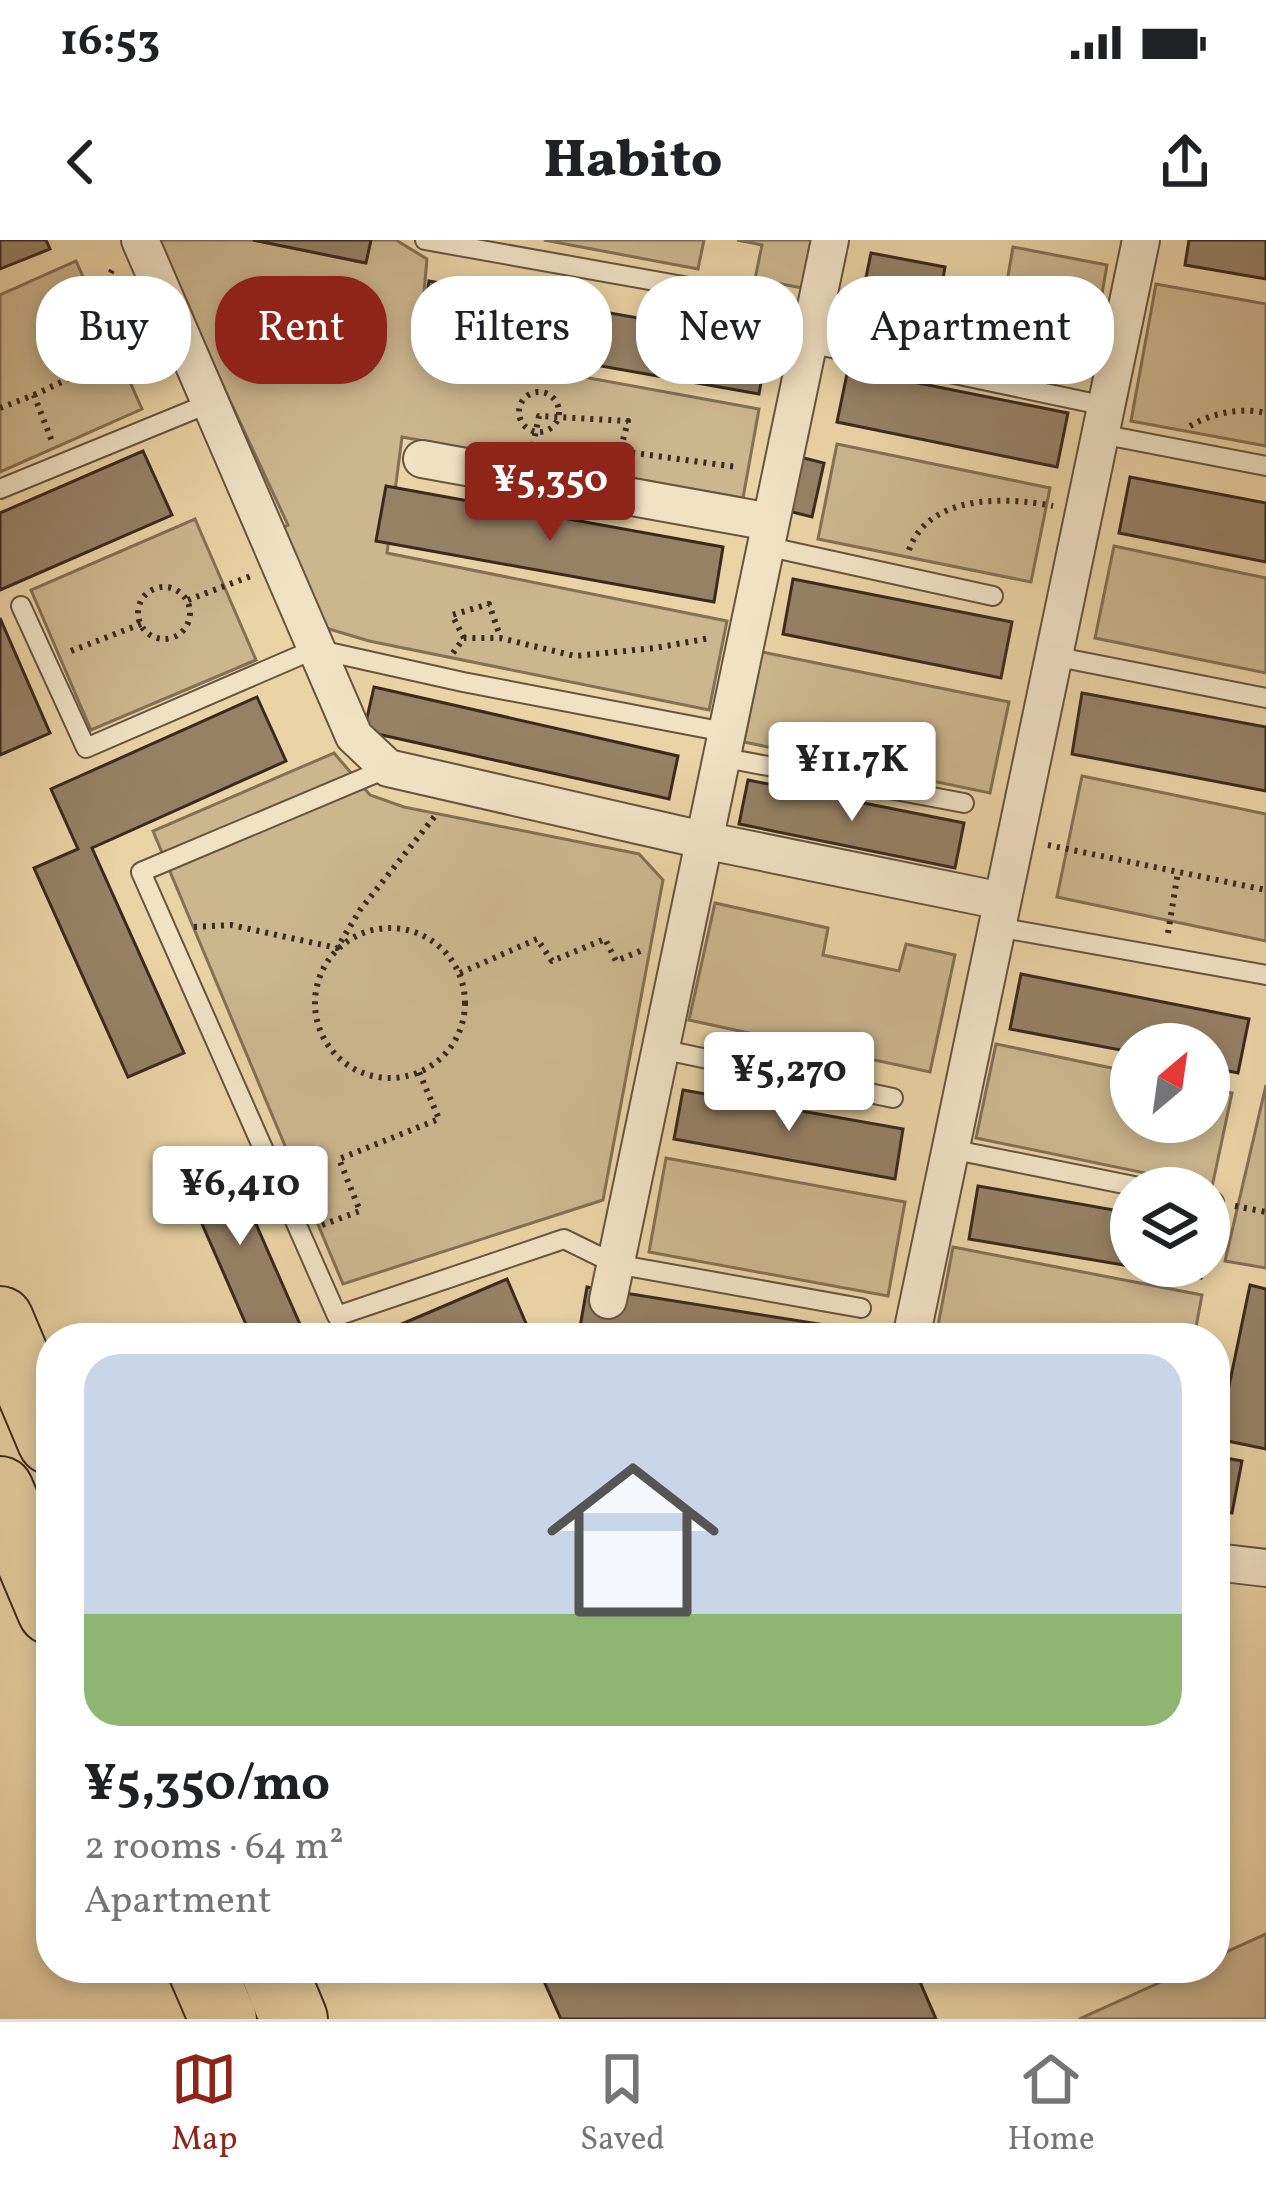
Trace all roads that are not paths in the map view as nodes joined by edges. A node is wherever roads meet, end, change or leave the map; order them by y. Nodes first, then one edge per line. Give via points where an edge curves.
1 (425, 240) edge
2 (830, 240) edge
3 (1141, 240) edge
4 (129, 250) edge
5 (636, 278) edge
6 (811, 329) junction
7 (210, 403) junction
8 (1103, 420) junction
9 (422, 459) dead end
10 (1266, 466) edge
11 (0, 489) edge
12 (768, 534) junction
13 (993, 596) dead end
14 (21, 606) dead end
15 (315, 649) junction
16 (1053, 656) junction
17 (1266, 698) edge
18 (723, 745) junction
19 (388, 768) junction
20 (964, 802) dead end
21 (703, 840) junction
22 (1000, 914) junction
23 (1266, 976) edge
24 (660, 1049) junction
25 (893, 1098) dead end
26 (950, 1149) junction
27 (1110, 1181) edge
28 (611, 1282) junction
29 (861, 1308) dead end
30 (0, 1320) edge
31 (914, 1323) edge
32 (36, 1406) edge
33 (0, 1490) edge
34 (1230, 1564) edge
35 (1266, 1568) edge
36 (36, 1575) edge
37 (207, 1983) edge
38 (279, 1983) edge
39 (223, 2019) edge
40 (294, 2019) edge

1 - 5 lane
2 - 6 street
3 - 8 street
4 - 7 street
6 - 8 lane
6 - 12 street
7 - 11 lane
7 - 15 street
8 - 10 lane via 1155,445
8 - 16 street
9 - 12 street
12 - 13 lane
12 - 18 street
14 - 15 lane via 86,748
15 - 18 lane
15 - 19 street via 354,736
16 - 17 lane
16 - 22 street
18 - 20 lane
18 - 21 street
19 - 21 street
19 - 28 lane via 141,872 337,1316 564,1239
21 - 22 street
21 - 24 street
22 - 23 lane
22 - 26 street
24 - 25 lane
24 - 28 street
26 - 27 lane
26 - 31 street
28 - 29 lane
30 - 32 highway
33 - 36 highway
34 - 35 street
37 - 39 highway
38 - 40 highway

